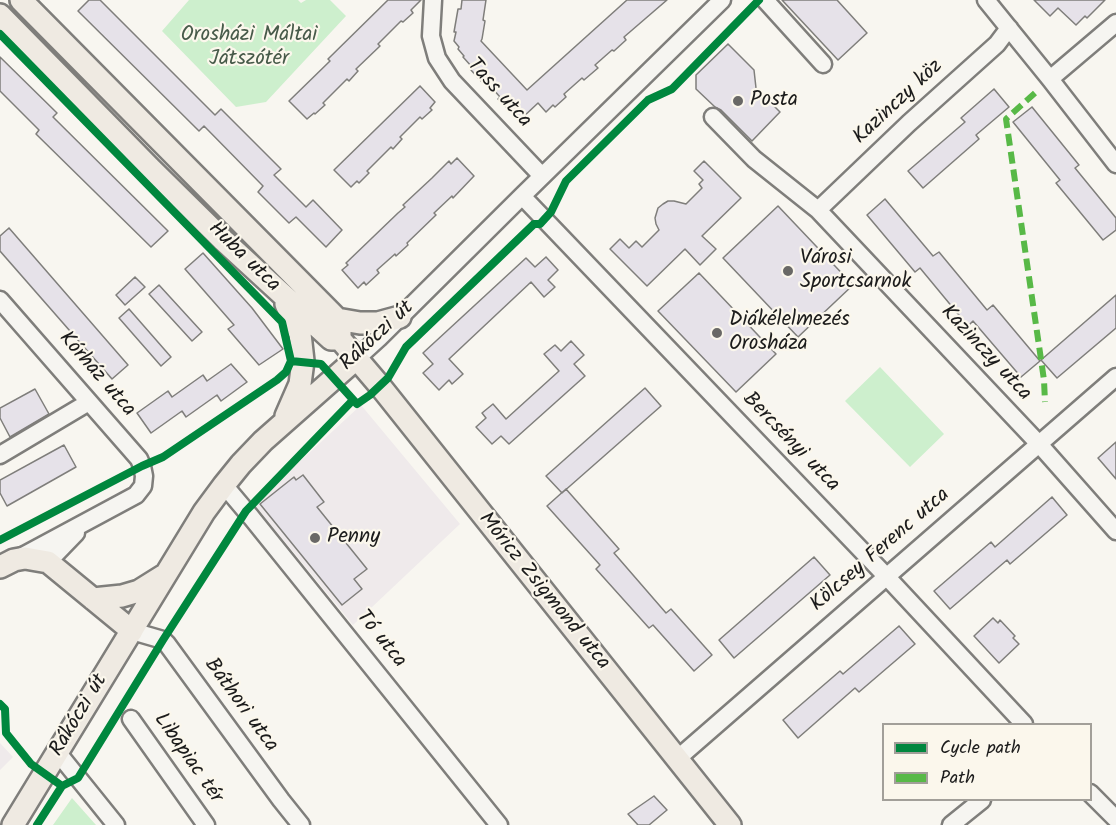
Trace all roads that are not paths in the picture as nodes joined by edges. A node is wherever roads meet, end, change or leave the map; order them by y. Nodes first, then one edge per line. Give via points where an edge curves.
1 (433, 0) edge
2 (722, 0) edge
3 (765, 0) edge
4 (986, 0) edge
5 (25, 1) edge
6 (0, 15) edge
7 (1116, 23) edge
8 (1008, 28) junction
9 (823, 64) dead end
10 (1050, 79) junction
11 (713, 117) dead end
12 (1116, 164) edge
13 (542, 176) junction
14 (522, 196) junction
15 (818, 210) junction
16 (282, 296) junction
17 (0, 300) edge
18 (400, 317) junction
19 (339, 329) junction
20 (357, 358) junction
21 (1116, 377) edge
22 (90, 402) junction
23 (283, 422) junction
24 (1039, 444) junction
25 (0, 455) edge
26 (224, 485) junction
27 (85, 523) junction
28 (1116, 531) edge
29 (48, 562) junction
30 (7, 564) edge
31 (166, 574) junction
32 (886, 576) junction
33 (93, 598) junction
34 (132, 631) junction
35 (131, 719) dead end
36 (1023, 723) edge
37 (58, 753) junction
38 (677, 759) junction
39 (1092, 795) edge
40 (981, 801) edge
41 (1116, 819) edge
42 (13, 825) edge
43 (116, 825) edge
44 (206, 825) edge
45 (301, 825) edge
46 (499, 825) edge
47 (730, 825) edge
48 (951, 825) edge

1 - 13 street, Tass utca via 431,36 452,81
2 - 13 street, Rákóczi út
3 - 9 street
4 - 8 street
5 - 19 main road, Huba utca
6 - 16 main road, Huba utca
7 - 10 street
8 - 10 street
8 - 15 street, Kazinczy köz via 997,44
10 - 12 street
11 - 15 street, Kazinczy utca via 754,159
13 - 14 street, Rákóczi út
14 - 18 street, Rákóczi út
14 - 32 street, Bercsényi utca
15 - 24 street, Kazinczy utca
16 - 19 main road, Huba utca via 331,339
16 - 23 main road via 300,334 303,361 300,384
17 - 22 street, Kórház utca
18 - 19 main road
18 - 20 street, Rákóczi út
19 - 20 main road, Huba utca
20 - 23 main road, Rákóczi út
20 - 38 main road, Móricz Zsigmond utca
21 - 24 street, Kölcsey Ferenc utca
22 - 25 street
22 - 27 street, Kórház utca via 139,459 144,476 136,495
23 - 26 main road, Rákóczi út
24 - 28 street, Kazinczy utca
24 - 32 street, Kölcsey Ferenc utca
26 - 31 main road, Rákóczi út
26 - 46 street, Tó utca
27 - 29 street
27 - 30 street
29 - 30 main road via 26,558
29 - 33 main road
31 - 33 main road via 139,591
31 - 34 main road, Rákóczi út
32 - 36 street, Bercsényi utca
32 - 38 street, Kölcsey Ferenc utca
33 - 34 main road
34 - 37 main road, Rákóczi út
34 - 45 street, Báthori utca via 163,640
35 - 44 street, Libapiac tér
37 - 42 main road, Rákóczi út
37 - 43 street
38 - 47 main road, Móricz Zsigmond utca
39 - 41 street
40 - 48 street

